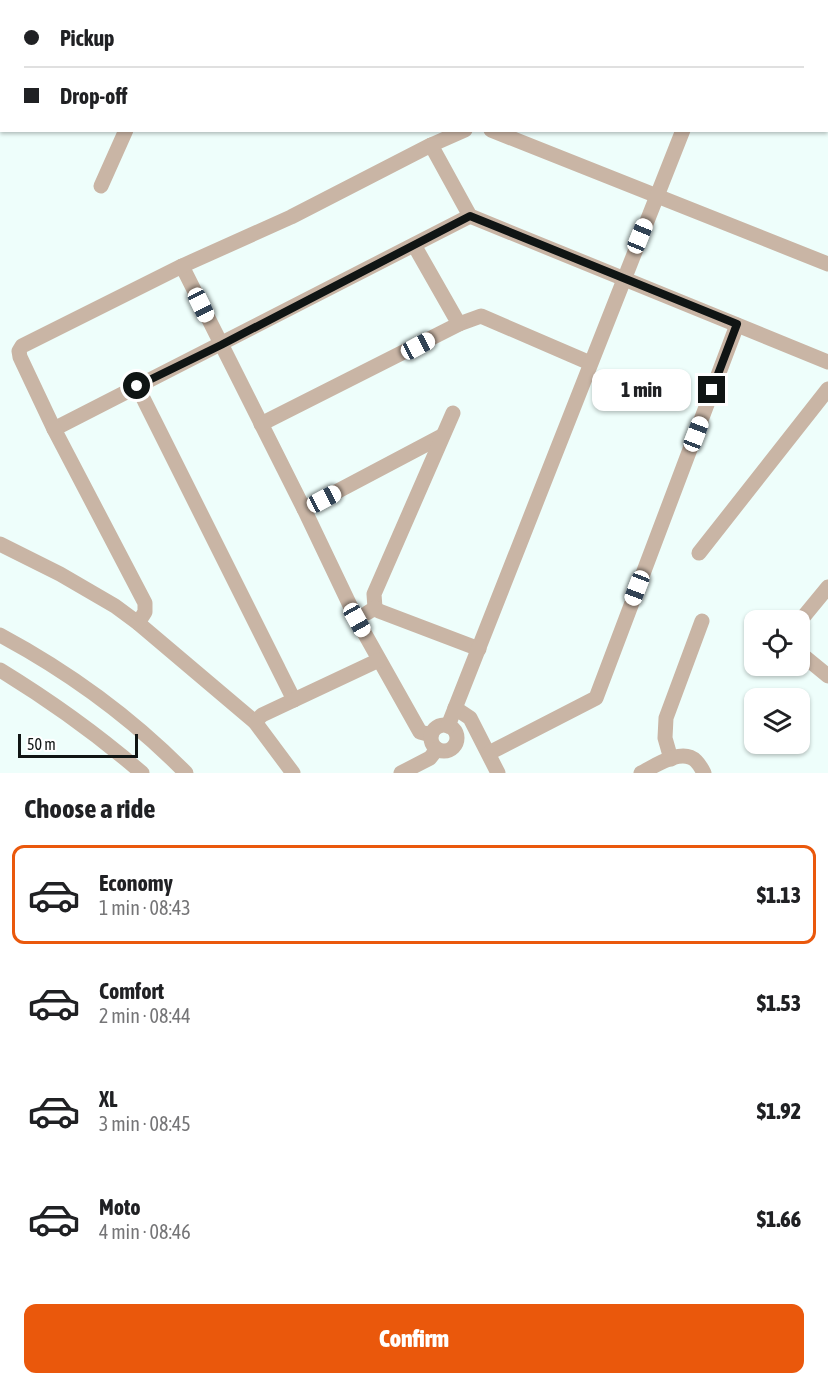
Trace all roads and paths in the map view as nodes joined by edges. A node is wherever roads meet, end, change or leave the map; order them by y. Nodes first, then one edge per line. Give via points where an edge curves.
1 (125, 132) edge
2 (460, 132) edge
3 (496, 132) edge
4 (682, 132) edge
5 (431, 145) junction
6 (100, 186) dead end
7 (657, 195) junction
8 (470, 216) junction
9 (414, 245) junction
10 (828, 264) edge
11 (182, 266) junction
12 (624, 278) junction
13 (459, 324) junction
14 (737, 324) junction
15 (221, 345) junction
16 (828, 362) edge
17 (591, 363) junction
18 (137, 386) junction
19 (828, 388) edge
20 (453, 413) dead end
21 (261, 424) junction
22 (54, 429) junction
23 (442, 436) junction
24 (304, 509) junction
25 (0, 544) edge
26 (699, 553) dead end
27 (828, 587) edge
28 (375, 608) junction
29 (809, 610) edge
30 (357, 620) junction
31 (702, 621) dead end
32 (138, 623) junction
33 (0, 635) edge
34 (479, 649) junction
35 (379, 660) junction
36 (810, 661) edge
37 (0, 670) edge
38 (828, 676) edge
39 (294, 700) junction
40 (454, 708) junction
41 (255, 722) junction
42 (448, 726) junction
43 (434, 742) junction
44 (489, 753) junction
45 (671, 759) junction
46 (142, 773) edge
47 (186, 773) edge
48 (293, 773) edge
49 (401, 773) edge
50 (498, 773) edge
51 (641, 773) edge
52 (704, 773) edge

1 - 6 street
2 - 5 street
3 - 7 street
4 - 7 street
5 - 8 street
5 - 11 street via 291,217
7 - 10 street
7 - 12 street
8 - 9 street
8 - 12 street
9 - 13 street
9 - 15 street
11 - 15 street
11 - 22 street via 22,346 20,357
12 - 14 street
12 - 17 street
13 - 17 street via 481,316
13 - 21 street
14 - 16 street
14 - 44 street via 596,698
15 - 18 street
15 - 21 street
17 - 34 street
18 - 22 street
18 - 39 street
19 - 26 street
20 - 23 street
21 - 24 street
22 - 32 street via 145,603
23 - 24 street
23 - 28 street via 374,594
24 - 30 street
25 - 32 street via 60,574
27 - 29 street
28 - 30 street
28 - 34 street
30 - 35 street
31 - 45 street via 666,718 665,738
32 - 41 street
33 - 47 street via 37,654 99,697
34 - 40 street
35 - 39 street
35 - 43 street via 420,732
36 - 38 street
37 - 46 street via 26,685
39 - 41 street via 261,715
40 - 42 street
40 - 44 street via 470,718
41 - 48 street
42 - 43 street via 438,727
42 - 43 street via 456,734 454,746 449,750
43 - 49 street via 430,758
44 - 50 street
45 - 51 street
45 - 52 street via 689,756

